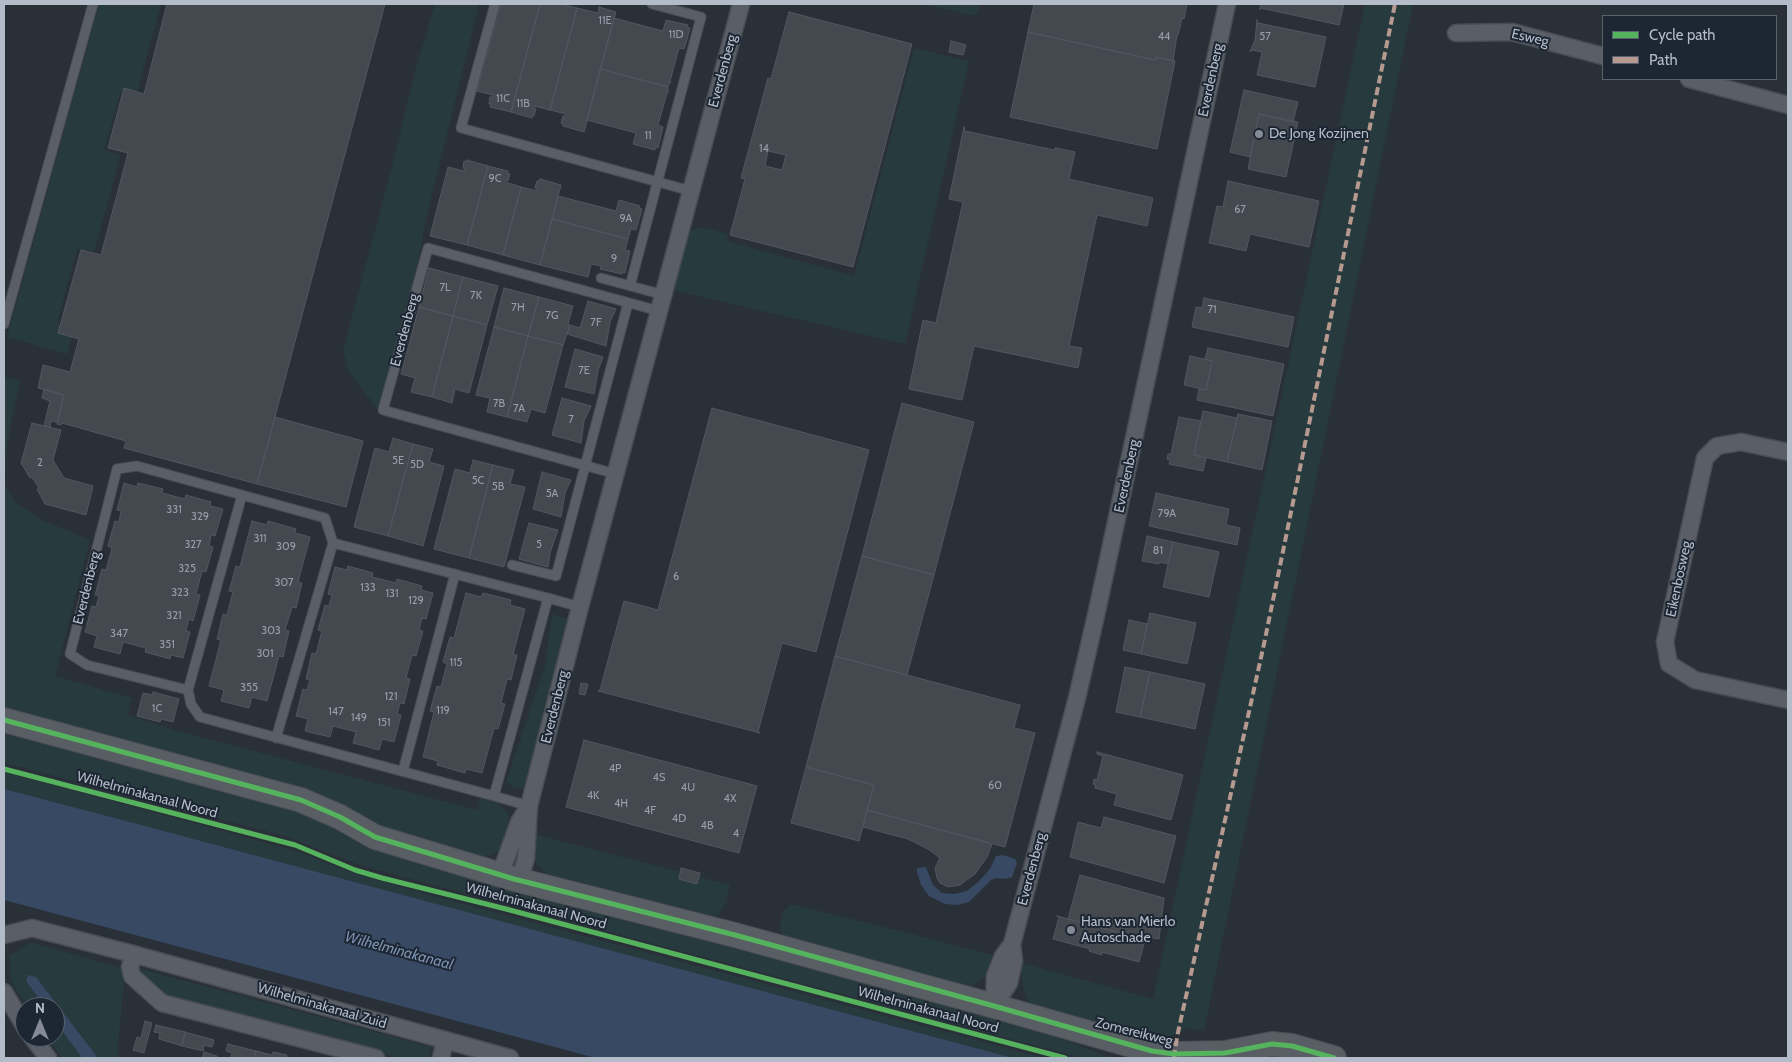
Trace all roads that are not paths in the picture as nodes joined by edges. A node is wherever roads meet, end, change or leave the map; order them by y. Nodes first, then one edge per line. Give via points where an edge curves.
1 (93, 4) edge
2 (495, 4) edge
3 (652, 4) edge
4 (741, 4) edge
5 (1227, 4) edge
6 (1456, 34) dead end
7 (1602, 56) edge
8 (1693, 80) edge
9 (1788, 105) edge
10 (657, 181) junction
11 (691, 191) junction
12 (600, 278) dead end
13 (630, 286) junction
14 (664, 295) junction
15 (628, 302) junction
16 (659, 311) junction
17 (4, 324) edge
18 (1788, 452) edge
19 (585, 466) junction
20 (616, 474) junction
21 (242, 495) junction
22 (333, 543) junction
23 (512, 565) dead end
24 (455, 574) junction
25 (548, 598) junction
26 (580, 607) junction
27 (188, 690) junction
28 (1788, 700) edge
29 (4, 720) edge
30 (276, 738) junction
31 (403, 771) junction
32 (494, 796) junction
33 (530, 806) junction
34 (510, 877) junction
35 (4, 935) edge
36 (133, 954) junction
37 (4, 992) edge
38 (994, 1006) junction
39 (15, 1010) edge
40 (1048, 1021) joint
41 (445, 1040) junction
42 (40, 1047) edge
43 (48, 1058) edge
44 (376, 1058) edge
45 (441, 1058) edge
46 (510, 1058) edge
47 (1334, 1058) edge

1 - 17 lane
2 - 10 lane via 461,128
3 - 10 lane via 701,17
4 - 11 street, Everdenberg
5 - 38 street, Everdenberg via 1077,698 1012,944 995,976
6 - 7 street, Esweg via 1512,32
8 - 9 street
10 - 11 lane
10 - 13 lane
11 - 14 street, Everdenberg
12 - 13 lane
13 - 14 lane
14 - 16 street, Everdenberg
15 - 16 lane, Everdenberg
15 - 19 lane
15 - 19 lane, Everdenberg via 428,248 383,410
16 - 20 street, Everdenberg
18 - 28 street, Eikenbosweg via 1741,442 1717,446 1705,458 1665,642 1669,664 1695,680
19 - 20 lane, Everdenberg
19 - 23 lane via 556,576
20 - 26 street, Everdenberg
21 - 22 lane, Everdenberg via 325,518
21 - 27 lane
21 - 27 lane, Everdenberg via 137,466 117,469 70,654 87,665
22 - 24 lane
22 - 30 lane
24 - 25 lane
24 - 31 lane
25 - 26 lane
25 - 32 lane
26 - 33 street, Everdenberg
27 - 30 lane via 191,704 200,717
29 - 34 street, Wilhelminakanaal Noord via 301,800 375,837
30 - 31 lane
31 - 32 lane
32 - 33 lane
33 - 34 street, Everdenberg via 519,822
34 - 38 street, Wilhelminakanaal Noord
35 - 36 street, Wilhelminakanaal Zuid via 32,928
36 - 41 street, Wilhelminakanaal Zuid
36 - 44 street via 132,976 162,1003
37 - 39 street
38 - 40 street, Wilhelminakanaal Noord
40 - 47 street, Zomereikweg via 1152,1051 1174,1054 1225,1053 1272,1044
41 - 45 street
41 - 46 street, Wilhelminakanaal Zuid
42 - 43 street

